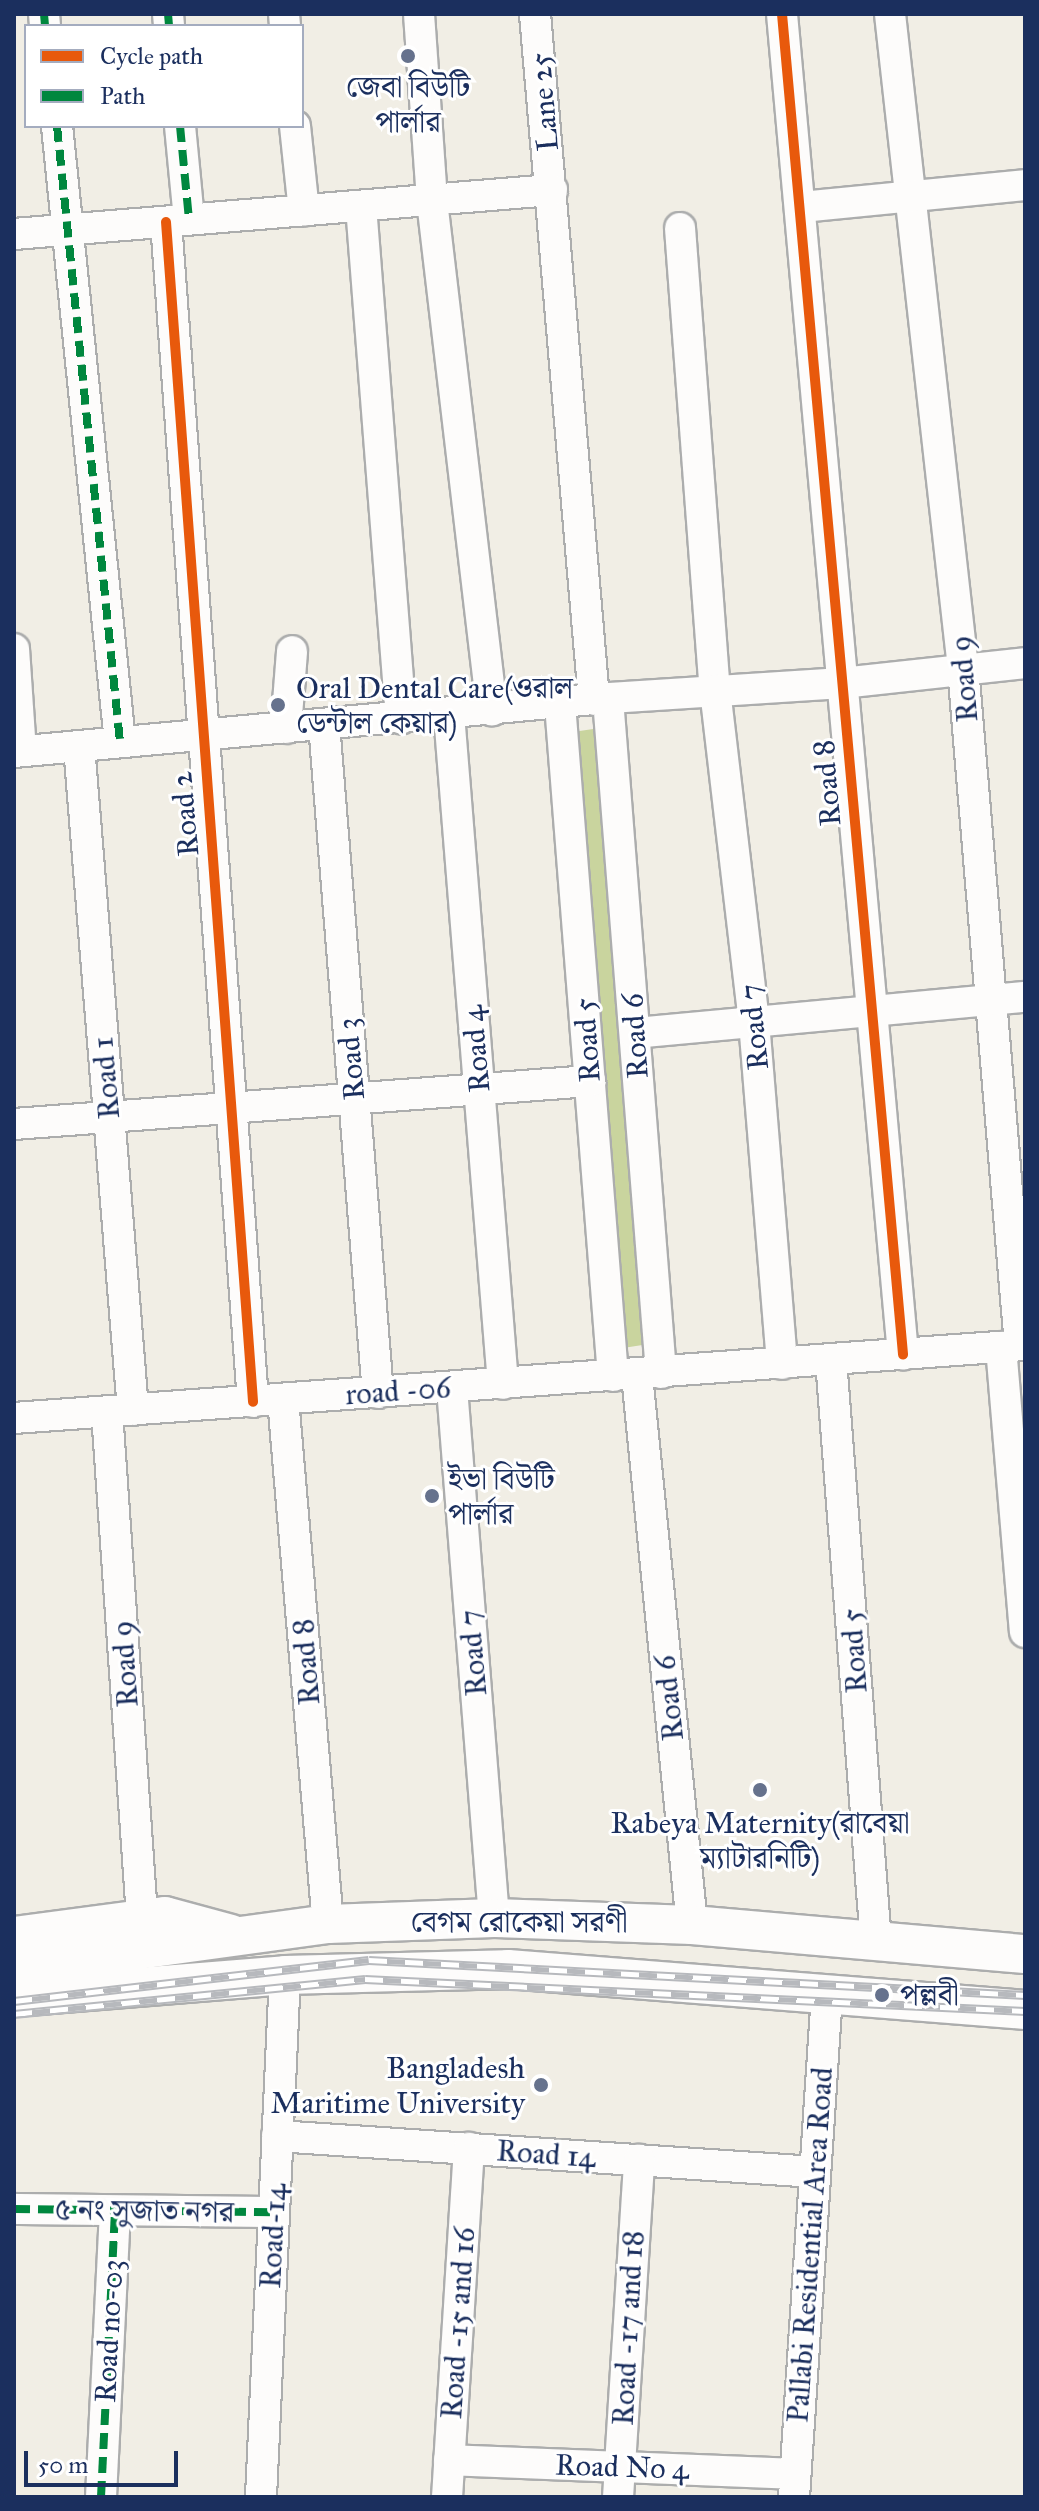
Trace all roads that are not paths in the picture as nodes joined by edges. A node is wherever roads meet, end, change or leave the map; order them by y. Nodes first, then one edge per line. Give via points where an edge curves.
1 (419, 14) edge
2 (535, 14) edge
3 (782, 14) edge
4 (890, 14) edge
5 (57, 128) edge
6 (180, 128) edge
7 (295, 128) edge
8 (1025, 185) edge
9 (552, 190) junction
10 (910, 198) junction
11 (432, 201) junction
12 (361, 206) junction
13 (801, 207) junction
14 (304, 211) junction
15 (178, 221) junction
16 (680, 228) dead end
17 (70, 230) junction
18 (14, 234) edge
19 (14, 649) edge
20 (292, 651) dead end
21 (1025, 663) edge
22 (963, 668) junction
23 (842, 683) junction
24 (715, 690) junction
25 (601, 699) junction
26 (560, 704) junction
27 (492, 710) junction
28 (449, 714) junction
29 (401, 718) junction
30 (324, 724) junction
31 (286, 728) junction
32 (202, 735) junction
33 (120, 742) junction
34 (79, 746) junction
35 (17, 751) edge
36 (1025, 997) edge
37 (991, 1000) junction
38 (873, 1011) junction
39 (754, 1022) junction
40 (635, 1033) junction
41 (590, 1081) junction
42 (479, 1092) junction
43 (354, 1102) junction
44 (233, 1110) junction
45 (110, 1119) junction
46 (14, 1124) edge
47 (1015, 1345) edge
48 (903, 1355) junction
49 (831, 1360) junction
50 (782, 1364) junction
51 (637, 1375) junction
52 (503, 1384) junction
53 (452, 1388) junction
54 (378, 1393) junction
55 (283, 1399) junction
56 (253, 1402) junction
57 (120, 1411) junction
58 (14, 1418) edge
59 (1025, 1632) edge
60 (142, 1916) junction
61 (494, 1918) junction
62 (328, 1924) junction
63 (692, 1925) junction
64 (285, 1931) junction
65 (14, 1936) edge
66 (244, 1938) junction
67 (876, 1942) junction
68 (1025, 1954) edge
69 (14, 1967) edge
70 (285, 1975) junction
71 (827, 1994) junction
72 (14, 1997) edge
73 (1025, 2010) edge
74 (277, 2136) junction
75 (469, 2148) junction
76 (639, 2160) junction
77 (815, 2172) junction
78 (14, 2209) edge
79 (115, 2212) junction
80 (274, 2212) junction
81 (449, 2460) junction
82 (620, 2466) junction
83 (794, 2486) edge
84 (101, 2497) edge
85 (261, 2497) edge
86 (447, 2497) edge
87 (618, 2497) edge

1 - 11 street
2 - 9 street, Lane 25
3 - 13 street, Road 8
4 - 10 street, Road 9
5 - 17 street
6 - 15 street, Road 2
7 - 14 street
8 - 10 street
9 - 11 street
9 - 25 street, Lane 25
10 - 13 street
10 - 22 street, Road 9
11 - 12 street
11 - 27 street
12 - 14 street
12 - 29 street
13 - 23 street, Road 8
14 - 15 street
15 - 17 street
15 - 32 street, Road 2
16 - 24 street, Road 7
17 - 18 street
17 - 33 street
19 - 35 street
20 - 31 street
21 - 22 street
22 - 23 street
22 - 37 street, Road 9
23 - 24 street
23 - 38 street, Road 8
24 - 25 street
24 - 39 street, Road 7
25 - 26 street
25 - 40 street, Road 6
26 - 27 street
26 - 41 street, Road 5
27 - 28 street
28 - 29 street
28 - 42 street, Road 4
29 - 30 street
30 - 31 street
30 - 43 street, Road 3
31 - 32 street
32 - 33 street
32 - 44 street, Road 2
33 - 34 street
34 - 35 street
34 - 45 street, Road 1
36 - 37 street
37 - 38 street
37 - 47 street, Road 9
38 - 39 street
38 - 48 street, Road 8
39 - 40 street
39 - 50 street, Road 7
40 - 51 street, Road 6
41 - 42 street
41 - 51 street, Road 5
42 - 43 street
42 - 52 street, Road 4
43 - 44 street
43 - 54 street, Road 3
44 - 45 street
44 - 56 street, Road 2
45 - 46 street
45 - 57 street, Road 1
47 - 48 street, road -06
47 - 59 street
48 - 49 street, road -06
49 - 50 street, road -06
49 - 67 street, Road 5
50 - 51 street, road -06
51 - 52 street, road -06
51 - 63 street, Road 6
52 - 53 street, road -06
53 - 54 street, road -06
53 - 61 street, Road 7
54 - 55 street, road -06
55 - 56 street, road -06
55 - 62 street, Road 8
56 - 57 street, road -06
57 - 58 street, road -06
57 - 60 street, Road 9
60 - 65 main road
60 - 66 main road via 165,1916
61 - 62 main road, বেগম রোকেয়া সরণী
61 - 63 main road, বেগম রোকেয়া সরণী
62 - 64 main road, বেগম রোকেয়া সরণী
63 - 67 main road, বেগম রোকেয়া সরণী
64 - 66 main road, বেগম রোকেয়া সরণী
64 - 70 main road
66 - 69 main road, বেগম রোকেয়া সরণী
67 - 68 main road, বেগম রোকেয়া সরণী
70 - 71 main road, বেগম রোকেয়া সরণী via 508,1969
70 - 72 main road, বেগম রোকেয়া সরণী
70 - 74 street, Road-14
71 - 73 main road, বেগম রোকেয়া সরণী
71 - 77 street, Pallabi Residential Area Road
74 - 75 street, Road 14
74 - 80 street, Road-14
75 - 76 street, Road 14
75 - 81 street, Road -15 and 16
76 - 77 street, Road 14
76 - 82 street, Road -17 and 18
77 - 83 street, Pallabi Residential Area Road
78 - 79 street, ৫ নং সুজাত নগর
79 - 80 street, ৫ নং সুজাত নগর
79 - 84 street, Road no-03
80 - 85 street, Road-14
81 - 82 street, Road No 4
81 - 86 street, Road -15 and 16
82 - 83 street, Road No 4
82 - 87 street, Road -17 and 18

